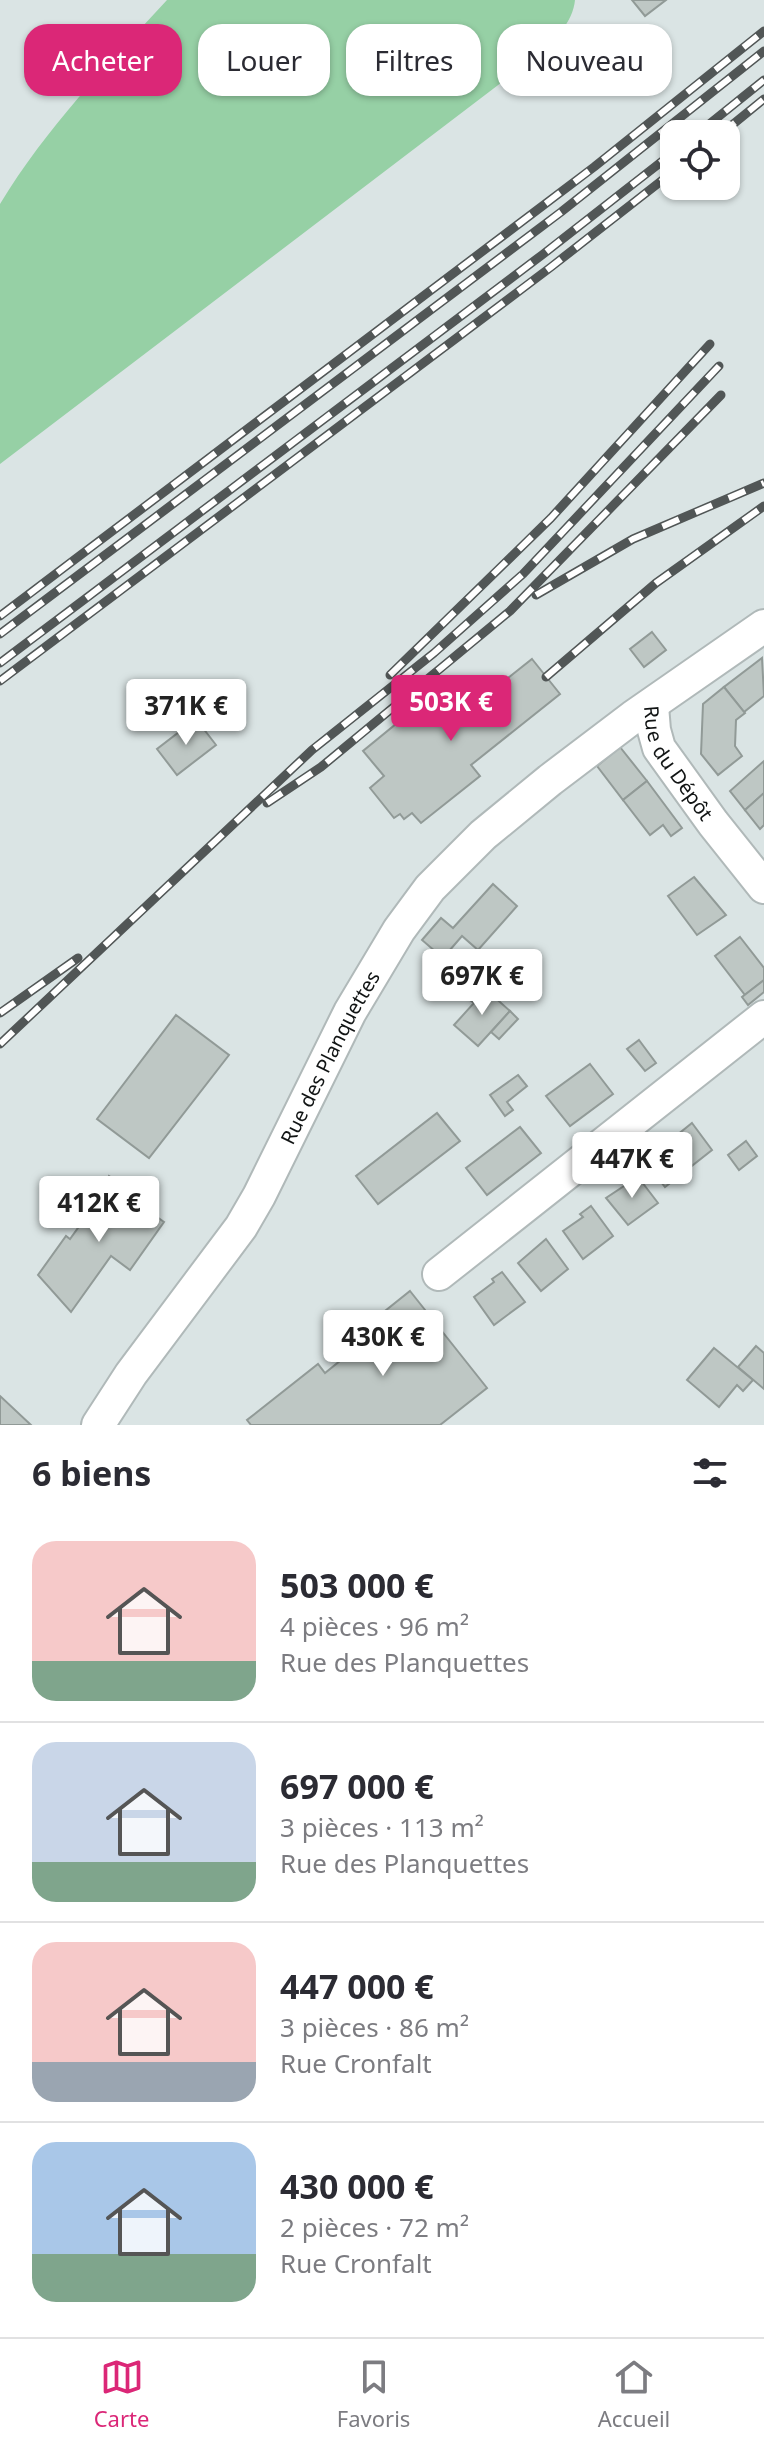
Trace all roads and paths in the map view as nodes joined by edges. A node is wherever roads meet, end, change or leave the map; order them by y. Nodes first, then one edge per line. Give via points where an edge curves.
1 (764, 626) edge
2 (652, 706) junction
3 (764, 887) edge
4 (764, 1017) edge
5 (439, 1274) dead end
6 (98, 1425) edge

1 - 2 street, Rue du Dépôt
2 - 3 street, Rue du Dépôt via 659,748
2 - 6 street, Rue des Planquettes via 550,780 430,888 350,1012 241,1227
4 - 5 street

